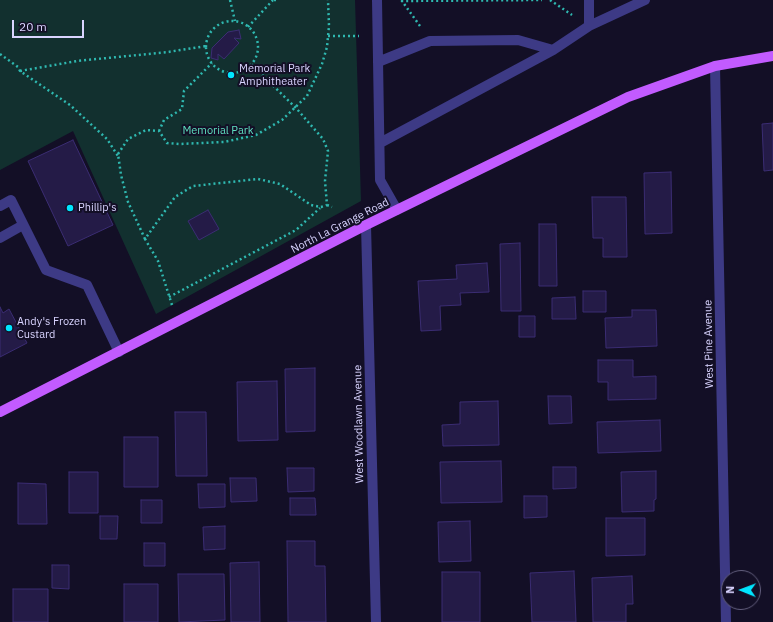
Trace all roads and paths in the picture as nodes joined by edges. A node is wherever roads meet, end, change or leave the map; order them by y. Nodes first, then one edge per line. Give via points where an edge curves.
1 (230, 0) edge
2 (273, 0) edge
3 (279, 0) edge
4 (328, 0) edge
5 (377, 0) edge
6 (542, 0) edge
7 (588, 0) edge
8 (645, 0) edge
9 (235, 21) junction
10 (589, 26) junction
11 (248, 27) junction
12 (328, 36) junction
13 (359, 36) dead end
14 (430, 41) junction
15 (206, 46) junction
16 (553, 50) junction
17 (0, 54) edge
18 (773, 56) edge
19 (378, 62) junction
20 (212, 63) junction
21 (251, 64) junction
22 (715, 66) junction
23 (20, 71) junction
24 (296, 108) junction
25 (159, 131) junction
26 (380, 143) junction
27 (119, 158) junction
28 (327, 205) junction
29 (0, 206) edge
30 (321, 207) junction
31 (332, 207) dead end
32 (397, 210) junction
33 (24, 225) junction
34 (366, 225) junction
35 (0, 238) edge
36 (145, 239) junction
37 (169, 297) junction
38 (180, 321) junction
39 (119, 352) junction
40 (0, 412) edge
41 (376, 622) edge
42 (726, 622) edge

1 - 9 path
2 - 3 path
2 - 11 path
4 - 12 path
5 - 19 street
6 - 14 path via 402,1
7 - 10 street
8 - 10 street
9 - 11 path
9 - 15 path via 221,23 215,28 210,33
10 - 16 street
11 - 21 path via 253,31 258,44
12 - 13 path
12 - 24 path via 322,64 315,81 307,96
14 - 16 street via 518,40
14 - 19 street
15 - 20 path
15 - 23 path via 76,61
16 - 26 street
17 - 23 path
18 - 22 main road, North La Grange Road
19 - 26 street
20 - 21 path via 228,72 241,71
20 - 25 path via 184,91 182,109 164,120
21 - 24 path
22 - 32 main road, North La Grange Road via 628,97
22 - 42 street, West Pine Avenue
23 - 27 path via 70,104 107,139
24 - 25 path via 268,130 242,139 224,142 167,143
24 - 28 path via 322,139 328,151 325,181
25 - 27 path via 146,130 128,139 118,154
26 - 32 street via 380,180
27 - 36 path via 128,202
28 - 30 path
28 - 31 path
29 - 33 street via 11,200
30 - 36 path via 311,205 280,184 258,179 193,186 175,197
30 - 37 path via 296,230
32 - 34 main road, North La Grange Road
33 - 35 street
33 - 39 street via 46,270 87,285
34 - 38 main road, North La Grange Road
34 - 41 street, West Woodlawn Avenue
36 - 37 path via 158,261
37 - 38 path
38 - 39 main road, North La Grange Road
39 - 40 main road, North La Grange Road

